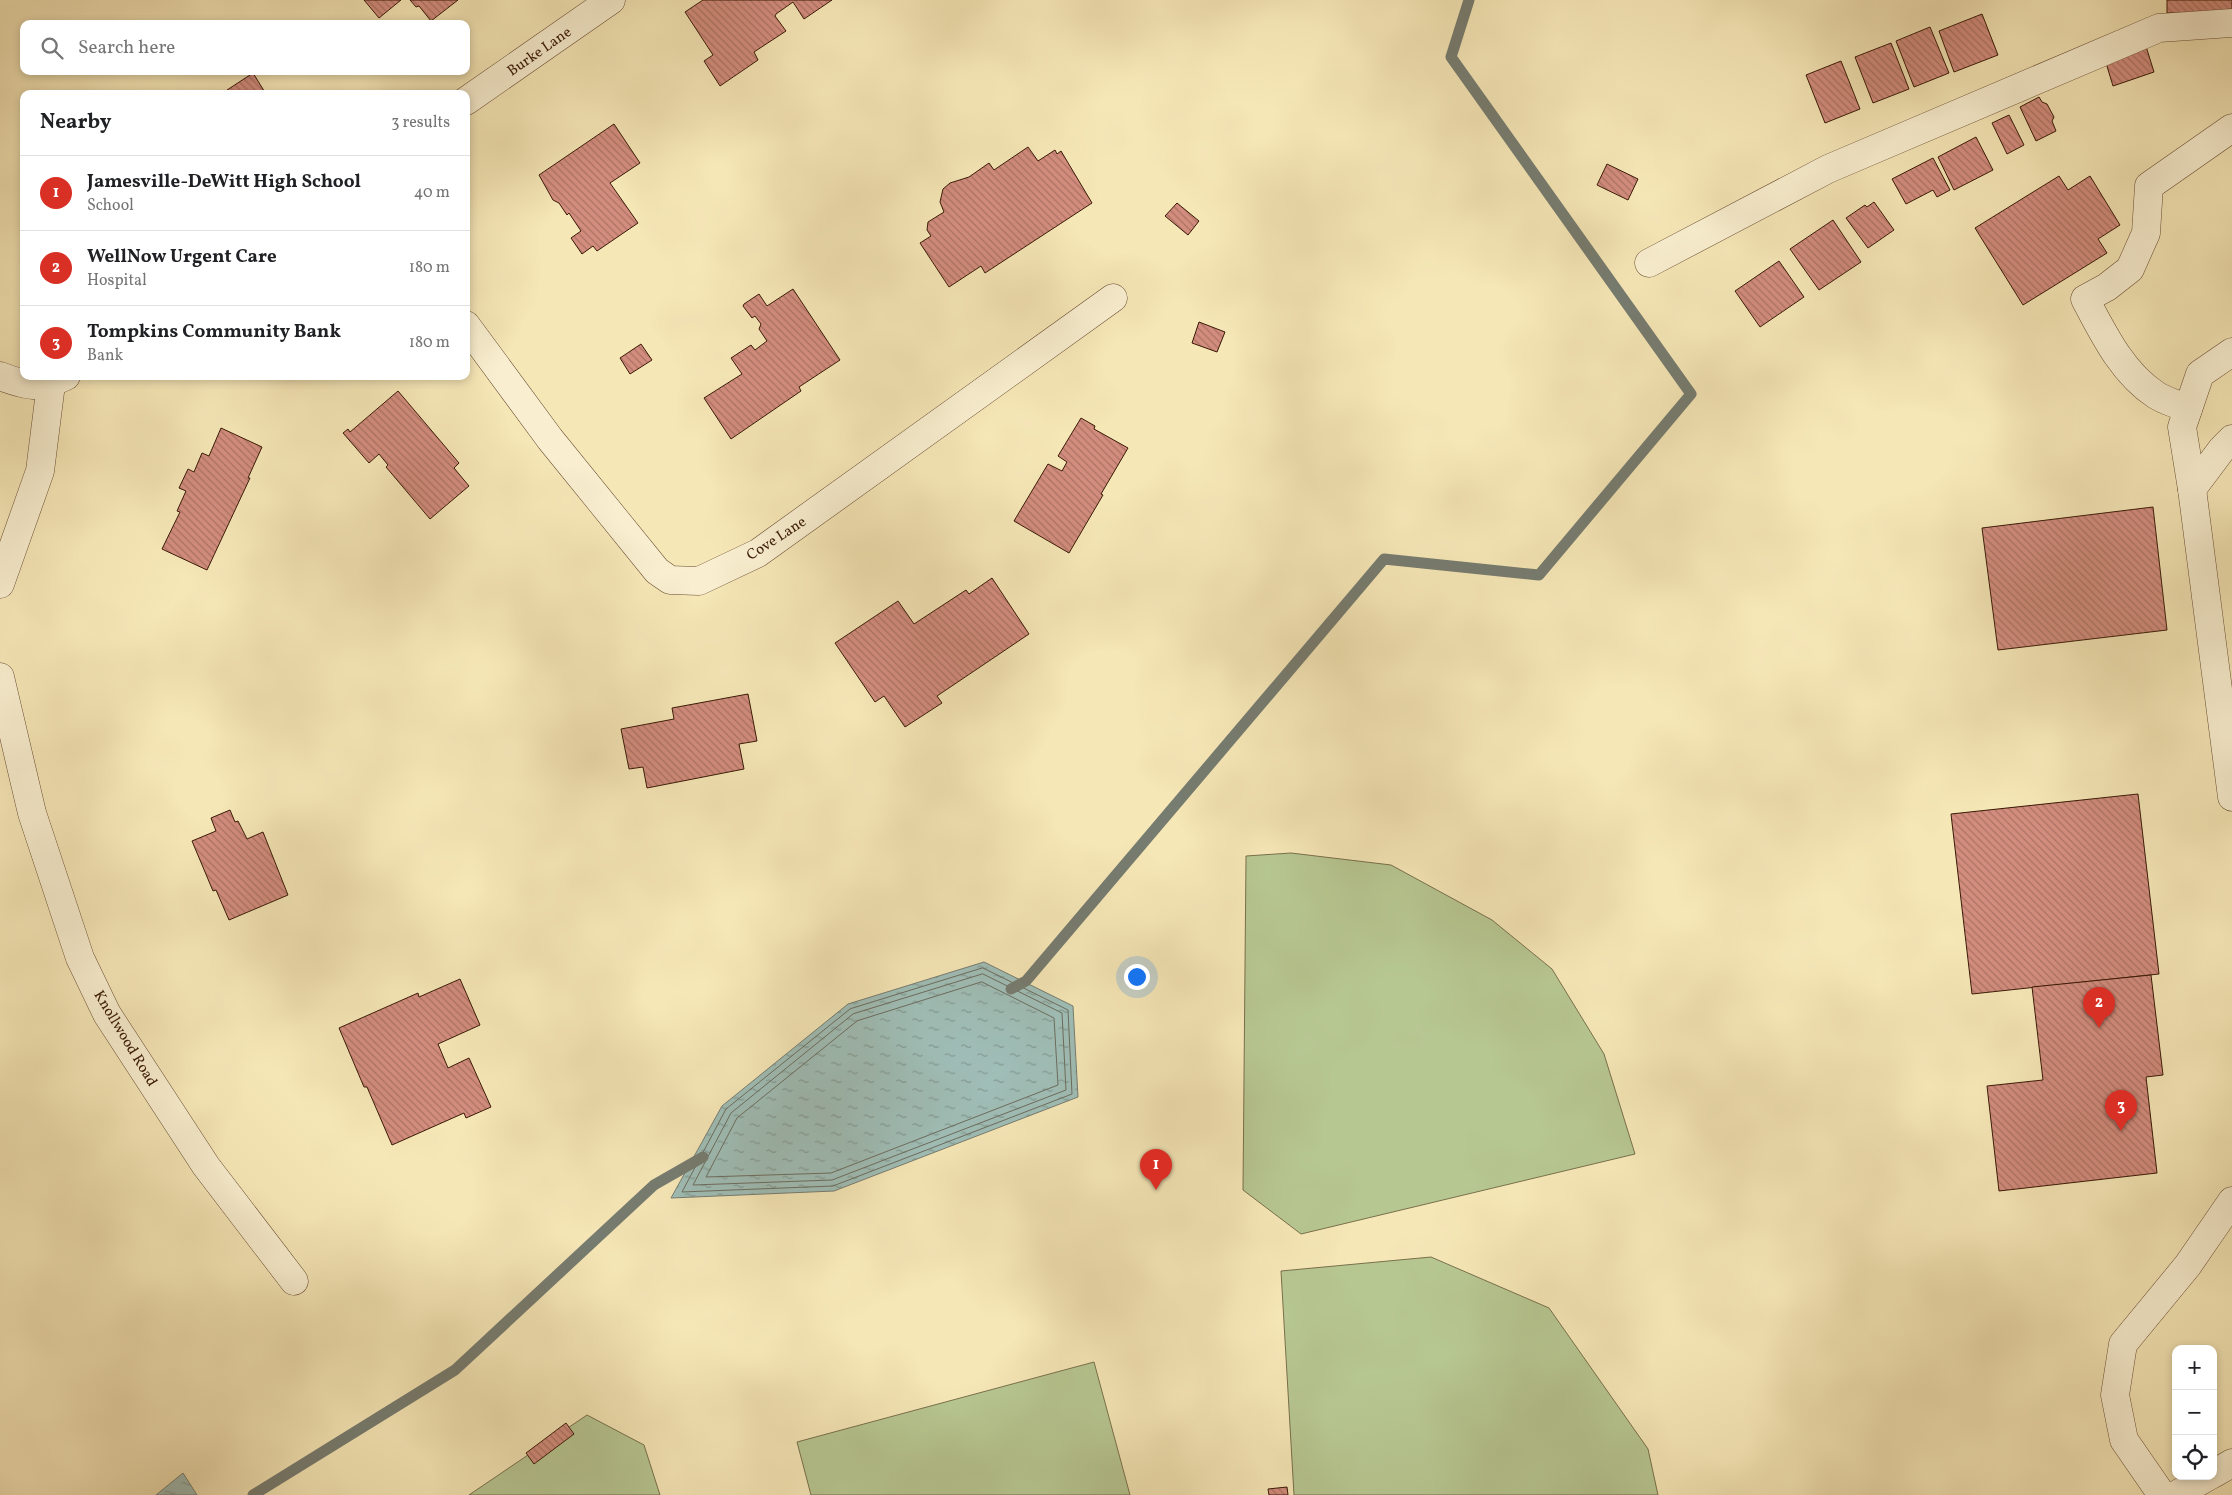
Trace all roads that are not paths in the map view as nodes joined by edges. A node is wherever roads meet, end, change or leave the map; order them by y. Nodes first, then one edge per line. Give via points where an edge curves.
1 (612, 0) edge
2 (2232, 24) edge
3 (470, 98) edge
4 (2232, 128) edge
5 (1649, 263) dead end
6 (1113, 298) dead end
7 (470, 330) edge
8 (2232, 352) edge
9 (0, 376) edge
10 (58, 380) edge
11 (2188, 409) junction
12 (2232, 439) edge
13 (2192, 489) junction
14 (0, 584) edge
15 (0, 676) edge
16 (2232, 797) edge
17 (2232, 1201) edge
18 (294, 1281) dead end
19 (2232, 1463) edge
20 (2217, 1472) edge
21 (2202, 1480) edge
22 (2162, 1495) edge
23 (2176, 1495) edge

1 - 3 street, Burke Lane
2 - 5 street via 2159,28 1828,169
4 - 11 street via 2148,186 2146,233 2130,269 2084,300 2108,342 2134,376 2156,396
6 - 7 street, Cove Lane via 758,553 699,581 670,580 657,571 550,439
8 - 11 street via 2200,374
9 - 10 street via 26,386
10 - 14 street via 40,470
11 - 13 street via 2182,427
12 - 13 street
13 - 16 street
15 - 18 street, Knollwood Road via 32,813 80,958 107,1014 206,1166
17 - 22 street via 2188,1265 2123,1344 2115,1395 2124,1440
19 - 20 street
21 - 23 street

